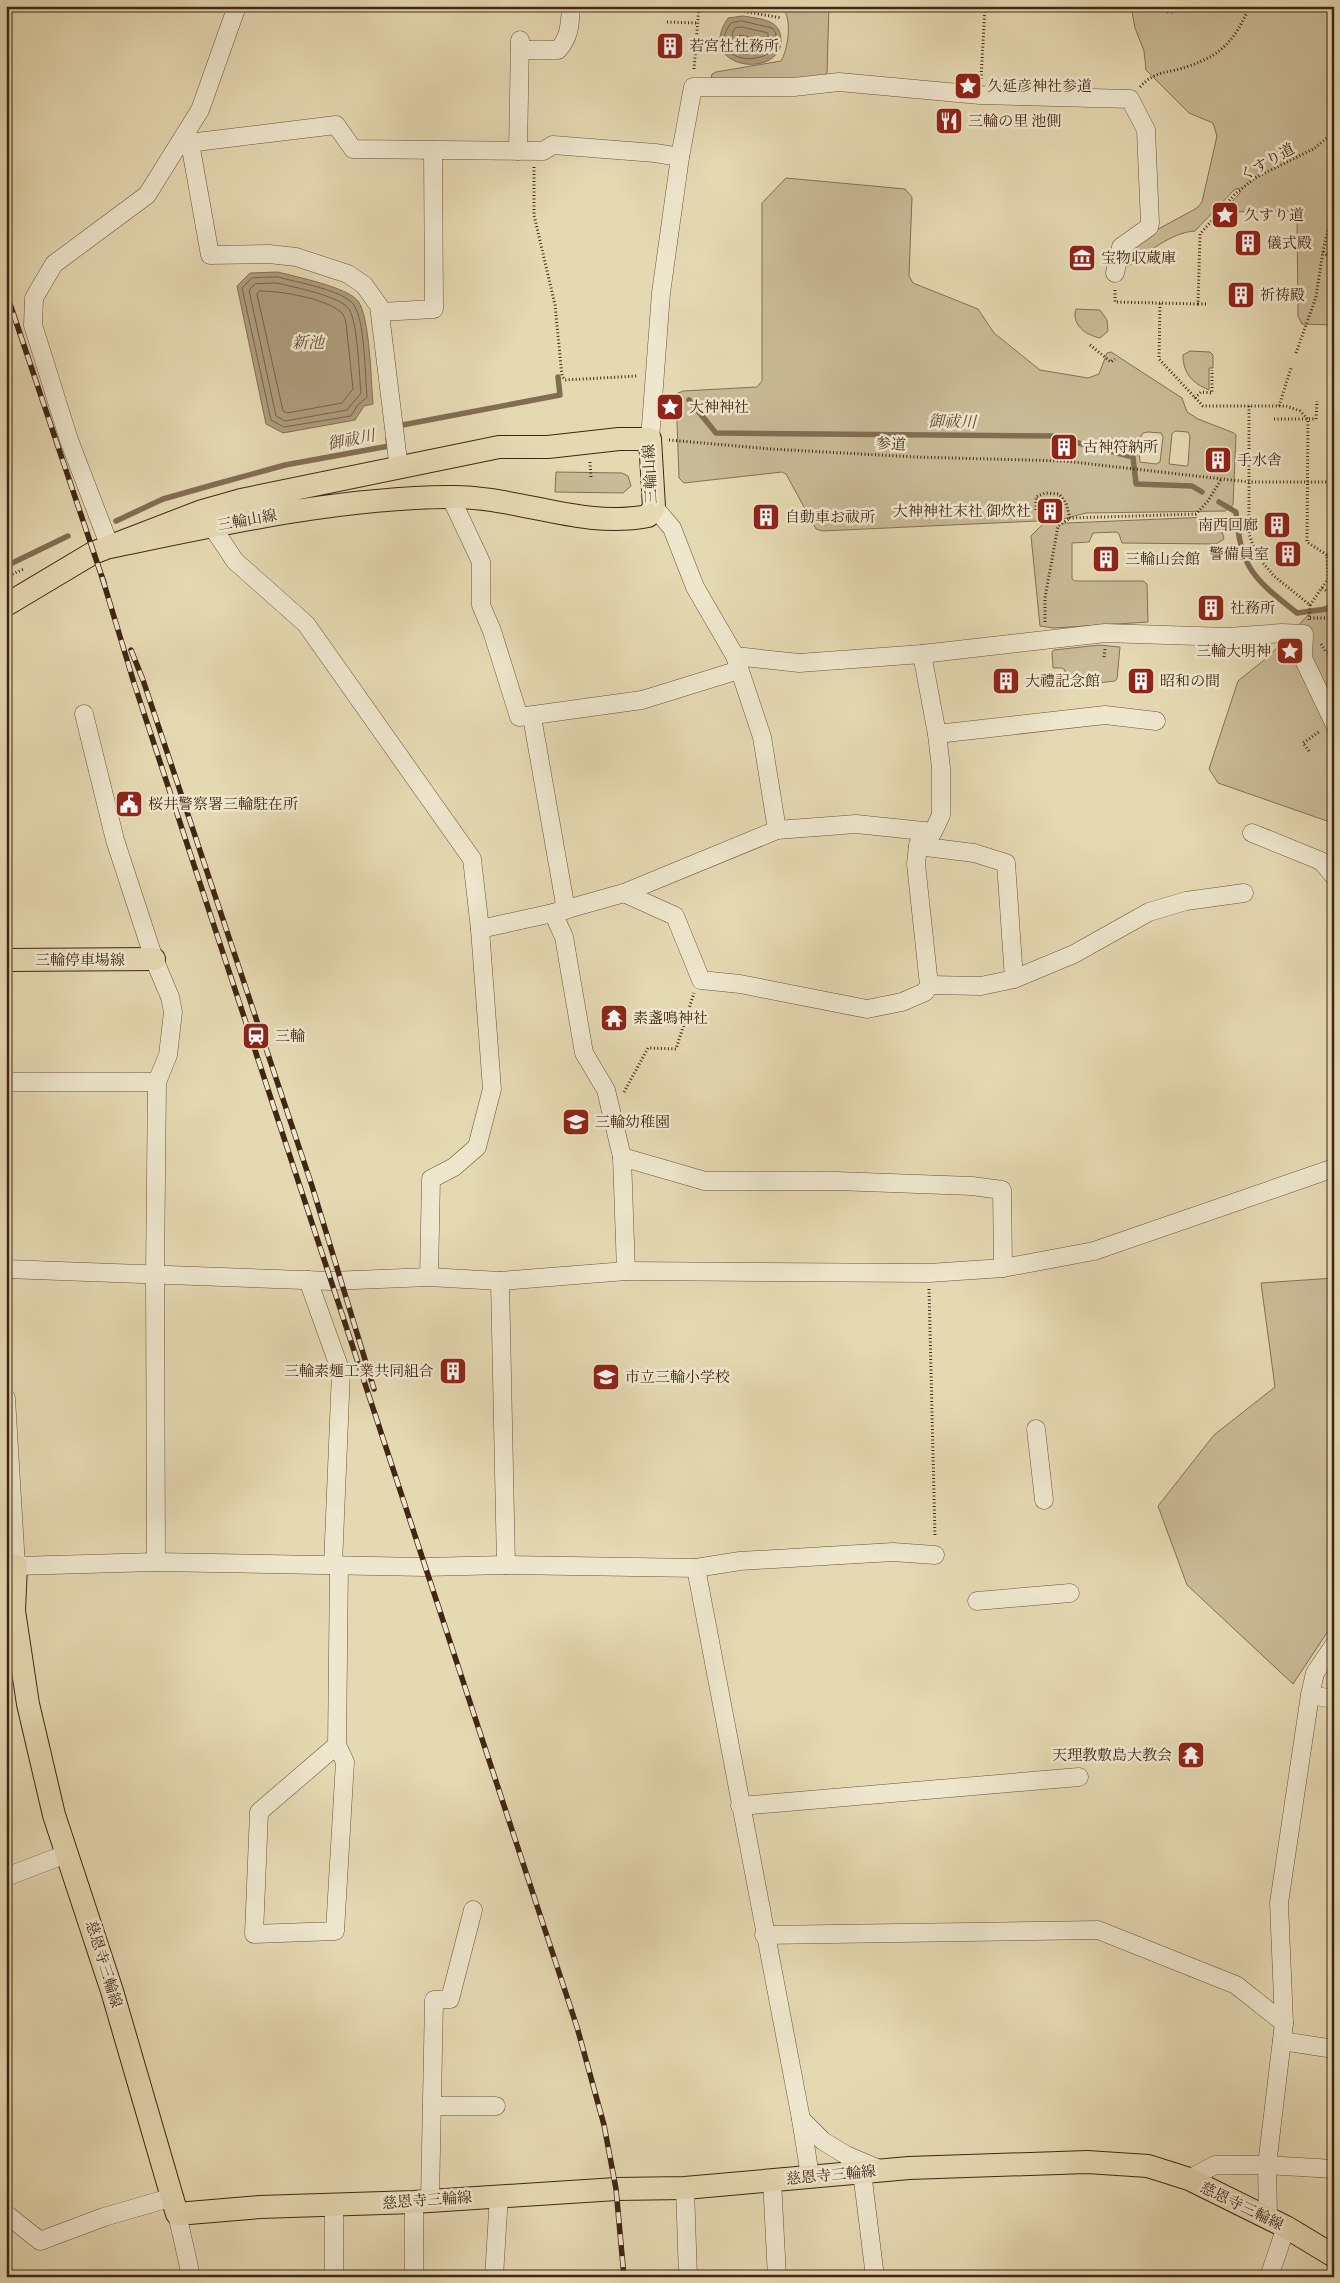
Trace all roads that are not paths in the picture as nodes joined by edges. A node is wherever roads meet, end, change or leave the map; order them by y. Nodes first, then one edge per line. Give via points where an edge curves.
1 (237, 6) edge
2 (571, 6) edge
3 (185, 143) junction
4 (432, 150) junction
5 (526, 151) junction
6 (680, 157) junction
7 (1115, 273) road end
8 (381, 312) junction
9 (650, 438) junction
10 (399, 469) junction
11 (450, 496) junction
12 (654, 507) junction
13 (207, 518) junction
14 (110, 547) junction
15 (6, 605) edge
16 (922, 654) junction
17 (737, 663) junction
18 (84, 714) dead end
19 (532, 717) junction
20 (1156, 721) dead end
21 (1334, 722) edge
22 (937, 734) junction
23 (777, 830) junction
24 (1252, 833) dead end
25 (920, 838) junction
26 (1334, 876) edge
27 (624, 893) junction
28 (1244, 893) dead end
29 (559, 911) junction
30 (480, 928) junction
31 (154, 959) junction
32 (6, 960) edge
33 (1014, 978) junction
34 (929, 985) junction
35 (6, 1082) edge
36 (157, 1082) junction
37 (622, 1157) junction
38 (1334, 1168) edge
39 (1003, 1268) junction
40 (6, 1269) edge
41 (626, 1271) junction
42 (155, 1273) junction
43 (429, 1277) junction
44 (308, 1280) junction
45 (500, 1281) junction
46 (6, 1398) edge
47 (1036, 1429) dead end
48 (1044, 1500) dead end
49 (935, 1555) road end
50 (156, 1562) junction
51 (336, 1565) junction
52 (506, 1565) junction
53 (11, 1566) edge
54 (696, 1568) junction
55 (1070, 1593) dead end
56 (977, 1601) dead end
57 (1334, 1645) edge
58 (1310, 1695) junction
59 (1334, 1699) edge
60 (337, 1745) junction
61 (1079, 1777) dead end
62 (740, 1806) junction
63 (66, 1854) junction
64 (6, 1877) edge
65 (473, 1910) dead end
66 (764, 1935) junction
67 (1284, 2023) junction
68 (1282, 2041) junction
69 (1334, 2049) edge
70 (432, 2106) junction
71 (496, 2106) dead end
72 (801, 2119) junction
73 (1267, 2165) junction
74 (1334, 2169) edge
75 (872, 2171) junction
76 (810, 2176) junction
77 (1189, 2179) junction
78 (772, 2180) junction
79 (685, 2188) junction
80 (499, 2195) junction
81 (422, 2201) junction
82 (175, 2205) junction
83 (334, 2206) junction
84 (6, 2214) edge
85 (1277, 2222) junction
86 (1334, 2256) edge
87 (189, 2277) edge
88 (334, 2277) edge
89 (414, 2277) edge
90 (494, 2277) edge
91 (688, 2277) edge
92 (777, 2277) edge
93 (875, 2277) edge
94 (1269, 2277) edge

1 - 3 street
2 - 5 street via 570,27 565,42 558,50 520,45
3 - 4 street via 336,125 352,149
3 - 8 street via 210,255 296,257 348,274 364,285
3 - 14 street via 147,195 54,264 34,298 33,325 69,440
4 - 5 street
4 - 8 street via 434,309
5 - 6 street via 543,151 553,145
6 - 7 street via 693,87 794,87 839,82 980,95 1130,99 1146,130 1150,223 1121,247
6 - 9 street via 661,294
8 - 10 street
9 - 10 main road, 三輪山線 via 548,448 500,447
9 - 12 main road, 三輪山線
10 - 13 main road, 三輪山線 via 241,500
11 - 12 main road, 三輪山線 via 493,499 566,516 613,519 648,516
11 - 13 main road, 三輪山線
11 - 19 street via 481,562 481,605 519,717
12 - 17 street via 672,528 695,587
13 - 14 main road, 三輪山線
13 - 30 street via 235,561 306,624 472,859
14 - 15 main road, 三輪山線 via 93,553
16 - 17 street via 799,663
16 - 21 street via 1105,633 1228,637 1304,634 1303,658
16 - 22 street
17 - 19 street via 642,700
17 - 23 street via 762,737
18 - 31 street via 115,840
19 - 29 street
20 - 22 street via 1105,715
22 - 25 street via 941,768 940,815 933,832
23 - 25 street via 856,824
23 - 27 street
24 - 26 street via 1321,861
25 - 33 street via 1006,863
25 - 34 street via 916,864
27 - 29 street
27 - 34 street via 675,916 702,980 740,984 866,1009 902,1002 925,992
28 - 33 street via 1186,901 1149,912 1074,954
29 - 30 street
29 - 37 street via 584,1053 606,1090
30 - 43 street via 492,1089 477,1146 454,1167 431,1179
31 - 32 main road, 三輪停車場線
31 - 36 street via 173,1012 168,1055
33 - 34 street via 981,986
35 - 36 street
36 - 42 street
37 - 39 street via 705,1181 846,1182 1002,1190
37 - 41 street
38 - 39 street via 1094,1251
39 - 41 street via 929,1273
40 - 42 street
41 - 45 street
42 - 44 street
42 - 50 street
43 - 44 street
43 - 45 street
44 - 51 street via 341,1372
45 - 52 street
46 - 53 street
47 - 48 street
49 - 54 street via 893,1552 740,1561
50 - 51 street
50 - 53 street
51 - 52 street
51 - 60 street
52 - 54 street
53 - 63 main road, 慈恩寺三輪線 via 14,1611 28,1704
54 - 62 street
55 - 56 street
57 - 58 street via 1315,1673
58 - 59 street
58 - 67 street via 1279,1903
60 - 60 street via 260,1812 254,1934 335,1931 345,1762
61 - 62 street
62 - 66 street
63 - 64 street
63 - 82 main road, 慈恩寺三輪線 via 112,1991
65 - 70 street via 450,1999 434,2000
66 - 67 street via 1098,1930 1236,1985
66 - 72 street
67 - 68 street
68 - 69 street
68 - 73 street
70 - 71 street
70 - 81 street
72 - 75 street via 823,2141
72 - 76 street
73 - 74 street
73 - 77 street via 1215,2165
73 - 85 street
75 - 76 main road, 慈恩寺三輪線
75 - 77 main road, 慈恩寺三輪線 via 1087,2162 1148,2166
75 - 93 street
76 - 78 main road, 慈恩寺三輪線
77 - 85 main road, 慈恩寺三輪線
78 - 79 main road, 慈恩寺三輪線
78 - 92 street
79 - 80 main road, 慈恩寺三輪線
79 - 91 street
80 - 81 main road, 慈恩寺三輪線
80 - 90 street
81 - 83 main road, 慈恩寺三輪線
81 - 89 street
82 - 83 main road, 慈恩寺三輪線
82 - 84 street via 104,2217 40,2241
82 - 87 street
83 - 88 street
85 - 86 main road, 慈恩寺三輪線
85 - 94 street

